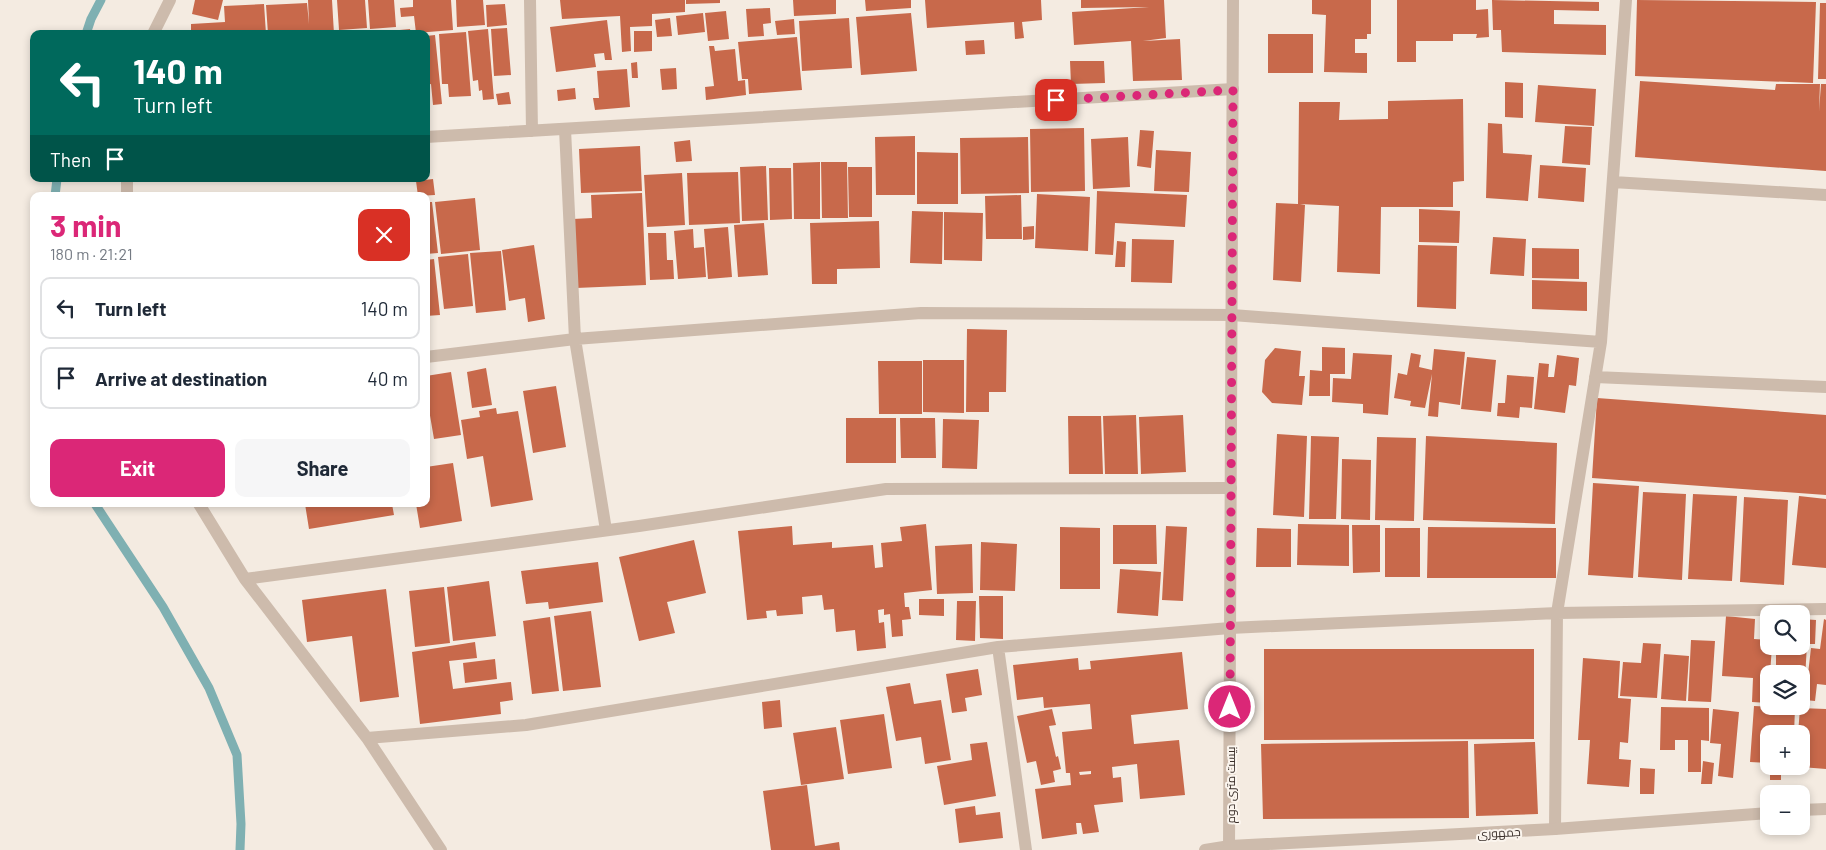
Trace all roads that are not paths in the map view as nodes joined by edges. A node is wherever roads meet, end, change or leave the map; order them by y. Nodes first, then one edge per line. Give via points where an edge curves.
1 (170, 0) edge
2 (530, 0) edge
3 (1233, 0) edge
4 (1626, 0) edge
5 (155, 30) edge
6 (1233, 90) junction
7 (565, 129) junction
8 (532, 131) junction
9 (430, 137) edge
10 (1613, 182) junction
11 (1826, 195) edge
12 (1232, 315) junction
13 (576, 338) junction
14 (1601, 342) junction
15 (430, 356) edge
16 (1596, 377) junction
17 (1826, 387) edge
18 (1231, 488) junction
19 (201, 507) edge
20 (606, 530) junction
21 (245, 579) junction
22 (1826, 609) edge
23 (1557, 613) junction
24 (1230, 628) junction
25 (998, 647) junction
26 (367, 738) junction
27 (1826, 809) edge
28 (1810, 810) edge
29 (1760, 814) edge
30 (1555, 829) junction
31 (1230, 848) edge
32 (441, 850) edge
33 (1026, 850) edge
34 (1205, 850) edge

1 - 5 street
2 - 8 street
3 - 6 street, بیست متری دوم
4 - 10 street
6 - 7 street
6 - 12 street, بیست متری دوم
7 - 8 street
7 - 13 street
8 - 9 street
10 - 11 street
10 - 14 street
12 - 13 street via 921,313
12 - 14 street
12 - 18 street, بیست متری دوم
13 - 15 street
13 - 20 street
14 - 16 street
16 - 17 street
16 - 23 street
18 - 20 street via 886,489
18 - 24 street, بیست متری دوم
19 - 21 street
20 - 21 street
21 - 26 street
22 - 23 street
23 - 24 street
23 - 30 street
24 - 25 street
24 - 31 street, بیست متری دوم
25 - 26 street via 526,725
25 - 33 street
26 - 32 street
27 - 28 street
29 - 30 street, جمهوری
30 - 31 street, جمهوری
31 - 34 street, جمهوری

